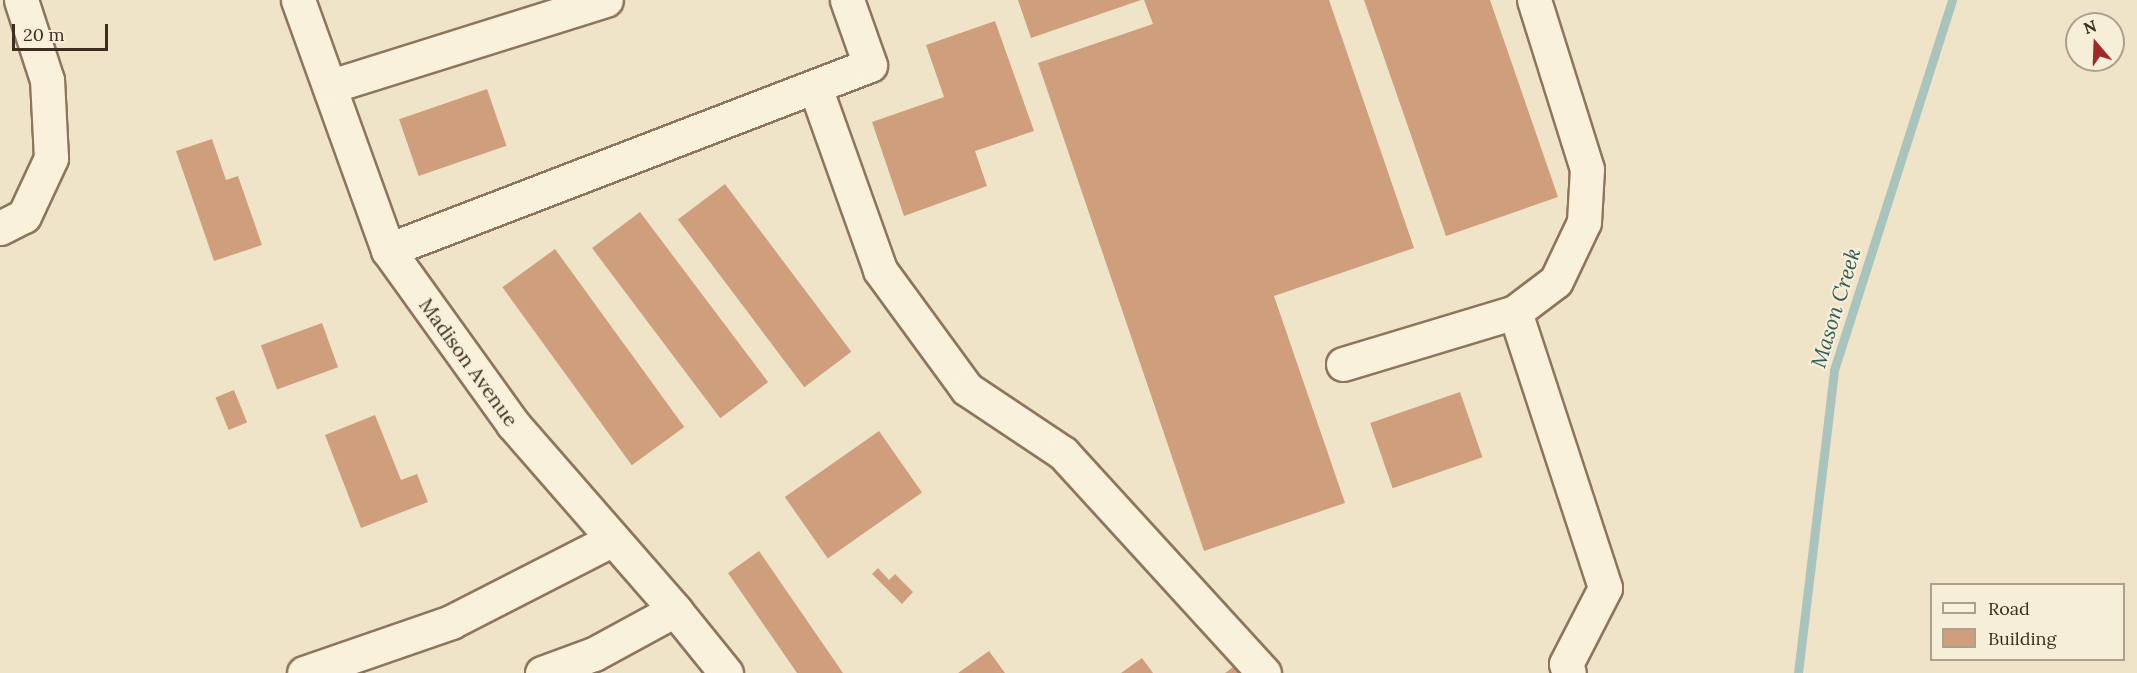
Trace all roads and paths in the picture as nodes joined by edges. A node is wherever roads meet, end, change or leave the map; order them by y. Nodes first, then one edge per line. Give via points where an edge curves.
1 (21, 0) edge
2 (298, 0) edge
3 (847, 0) edge
4 (1534, 0) edge
5 (594, 2) edge
6 (331, 86) junction
7 (814, 87) junction
8 (0, 228) edge
9 (388, 250) junction
10 (1515, 312) junction
11 (1343, 364) dead end
12 (614, 539) junction
13 (675, 610) junction
14 (1560, 670) edge
15 (304, 673) edge
16 (542, 673) edge
17 (726, 673) edge
18 (1264, 673) edge

1 - 8 street via 47,80 51,158 24,216
2 - 6 street, Madison Avenue
3 - 7 street via 870,65
4 - 10 street via 1587,169 1584,222 1556,281
5 - 6 street
6 - 9 street, Madison Avenue
7 - 9 street
7 - 18 street via 880,270 967,389 1063,453
9 - 12 street, Madison Avenue via 513,424
10 - 11 street
10 - 14 street via 1605,588
12 - 13 street, Madison Avenue
12 - 15 street via 451,622
13 - 16 street via 594,654
13 - 17 street, Madison Avenue

